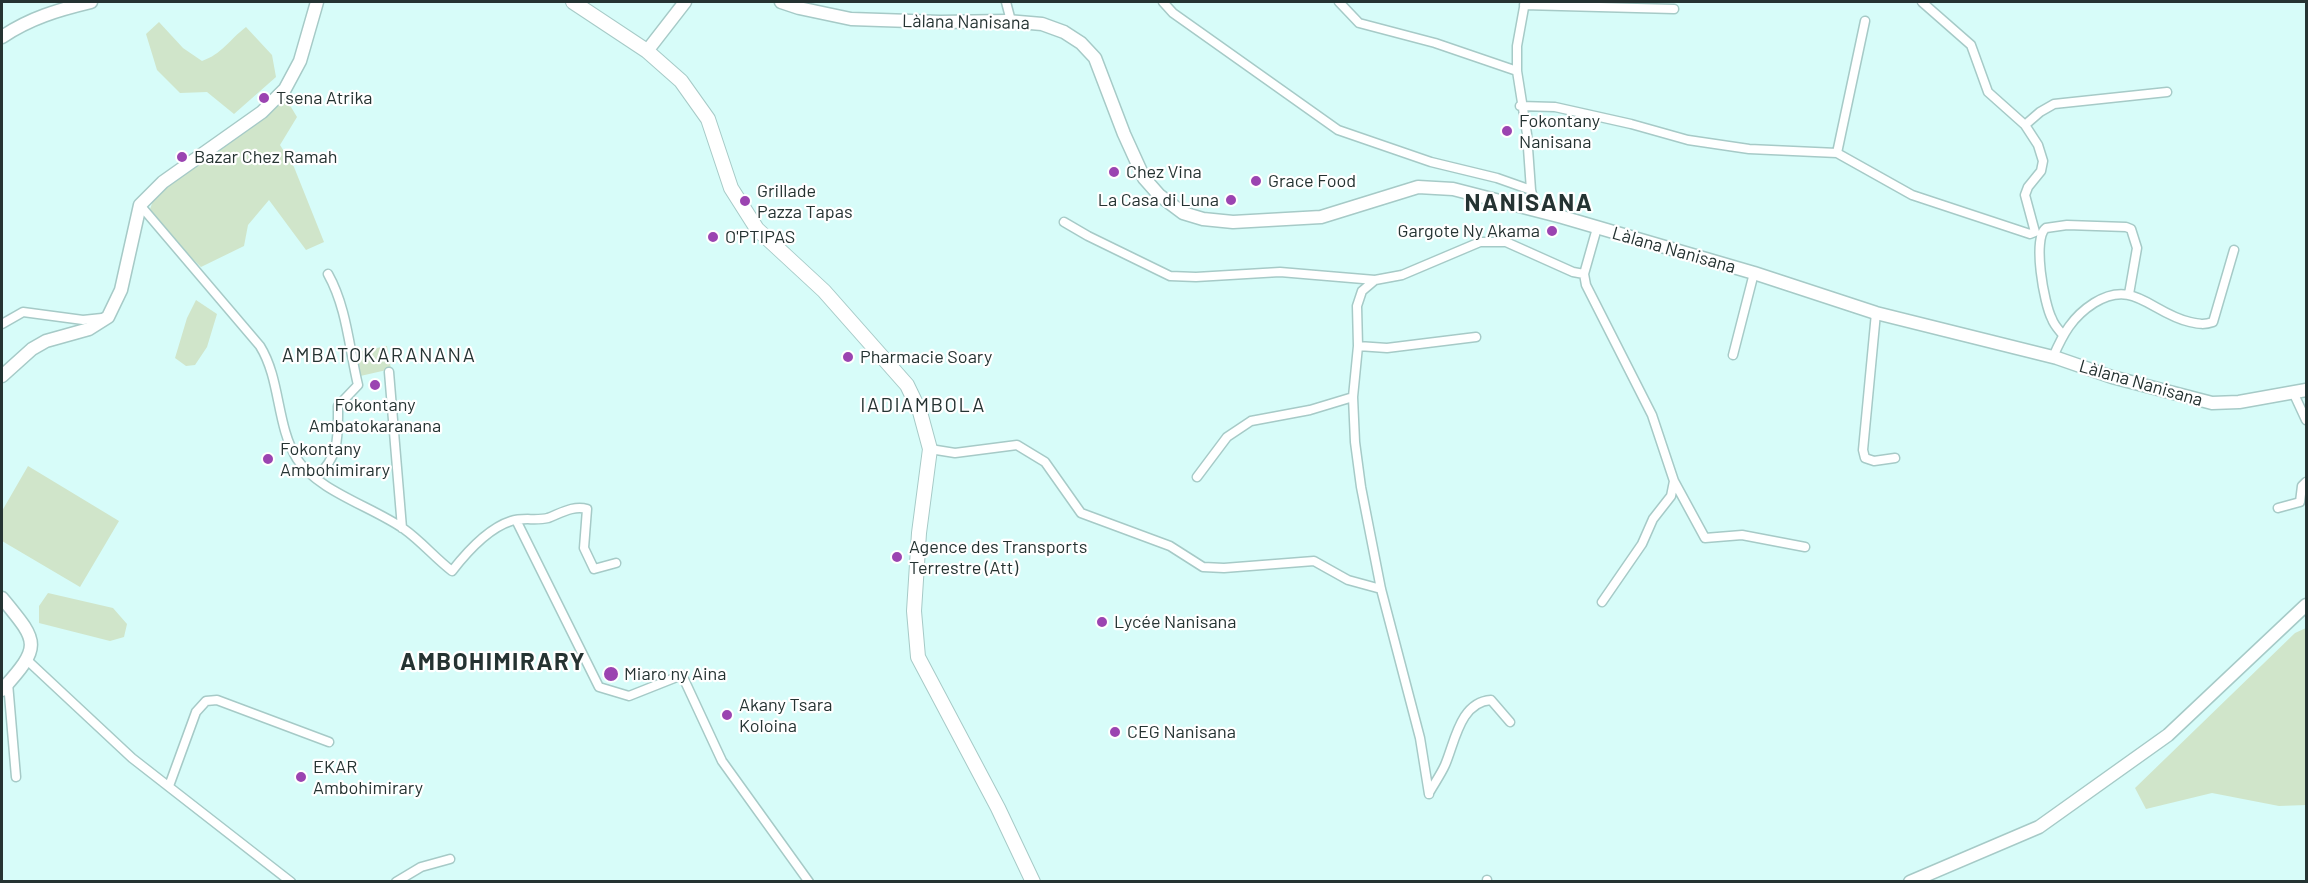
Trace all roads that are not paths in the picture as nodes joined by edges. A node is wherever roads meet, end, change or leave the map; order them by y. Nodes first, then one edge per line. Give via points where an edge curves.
1 (91, 2) edge
2 (317, 2) edge
3 (573, 2) edge
4 (685, 2) edge
5 (781, 2) edge
6 (1006, 2) edge
7 (1163, 2) edge
8 (1339, 2) edge
9 (1923, 2) edge
10 (1524, 3) edge
11 (1674, 9) dead end
12 (1011, 21) junction
13 (1865, 21) dead end
14 (2, 37) edge
15 (647, 51) junction
16 (1517, 71) junction
17 (2167, 92) dead end
18 (1520, 106) junction
19 (2025, 125) junction
20 (1837, 153) junction
21 (1531, 190) junction
22 (140, 205) junction
23 (1536, 210) junction
24 (1064, 222) dead end
25 (1597, 228) junction
26 (2234, 250) dead end
27 (1754, 273) junction
28 (328, 274) dead end
29 (1584, 274) junction
30 (1375, 280) junction
31 (2129, 294) junction
32 (1876, 313) junction
33 (108, 317) junction
34 (2, 324) edge
35 (2063, 334) junction
36 (1476, 337) dead end
37 (1358, 346) junction
38 (1733, 355) dead end
39 (2053, 357) junction
40 (389, 372) dead end
41 (2, 376) edge
42 (2307, 390) edge
43 (2293, 392) junction
44 (1353, 397) junction
45 (2307, 420) edge
46 (930, 449) junction
47 (1895, 458) dead end
48 (1197, 477) dead end
49 (316, 478) junction
50 (1674, 481) junction
51 (2307, 482) edge
52 (2278, 508) dead end
53 (516, 520) junction
54 (402, 528) junction
55 (1805, 547) dead end
56 (616, 563) dead end
57 (1381, 589) junction
58 (2, 598) edge
59 (1602, 602) dead end
60 (2307, 605) edge
61 (27, 660) junction
62 (5, 687) edge
63 (1510, 722) dead end
64 (329, 742) dead end
65 (15, 777) dead end
66 (169, 786) junction
67 (450, 859) dead end
68 (400, 881) edge
69 (291, 882) edge
70 (809, 882) edge
71 (1033, 882) edge
72 (1910, 882) edge

1 - 14 street via 22,23
2 - 22 street via 300,61 285,89 262,112 163,182
3 - 15 main road
4 - 15 street
5 - 12 street, Làlana Nanisana via 851,19
6 - 12 street
7 - 21 street via 1338,130
8 - 16 street via 1359,23
9 - 19 street via 1971,45 1988,92
10 - 11 street
10 - 16 street
12 - 23 street, Làlana Nanisana via 1042,24 1065,32 1095,58 1144,178 1183,213 1233,222 1321,217 1418,188 1453,189
13 - 20 street
15 - 46 main road via 681,81 708,119 731,188 757,229 824,291 907,385 920,412
16 - 18 street
17 - 19 street via 2054,104
18 - 20 street via 1555,108 1698,142
18 - 21 street via 1527,134
19 - 20 street via 2043,161 2041,171 2026,190 2035,227 2030,234 1912,195
21 - 23 street
22 - 33 street via 121,290
22 - 49 street via 260,346 296,456
23 - 25 street, Làlana Nanisana
24 - 30 street via 1170,276 1280,272
25 - 27 street, Làlana Nanisana
25 - 29 street
26 - 31 street via 2210,324 2172,318
27 - 32 street, Làlana Nanisana
27 - 38 street
28 - 49 street via 345,318 358,385 338,406 338,441 330,465
29 - 30 street via 1506,242 1480,242 1402,275
29 - 50 street via 1591,297 1652,415
30 - 37 street via 1362,291 1357,306
31 - 35 street via 2108,294 2071,321
31 - 35 street via 2137,248 2131,229 2067,225 2046,228 2039,240 2046,303
32 - 39 street, Làlana Nanisana
32 - 47 street via 1863,450 1865,458 1874,461
33 - 34 street via 83,320 23,312
33 - 41 street via 89,329 39,345
35 - 39 street
36 - 37 street via 1388,348
37 - 44 street
39 - 43 street, Làlana Nanisana via 2212,403
40 - 54 street
42 - 43 street, Làlana Nanisana
43 - 45 street
44 - 48 street via 1251,421 1227,437
44 - 57 street via 1361,487
46 - 57 street via 955,453 1017,445 1045,462 1081,513 1170,546 1203,567 1314,561 1348,580
46 - 71 main road via 915,600 918,657
49 - 54 street
50 - 55 street via 1705,538 1742,535
50 - 59 street via 1671,496
51 - 52 street via 2302,486 2300,502
53 - 54 street via 491,533 452,571
53 - 56 street via 545,519 578,506 587,509 584,548 594,569
53 - 70 street via 599,687 629,696 682,675 722,761
57 - 63 street via 1420,738 1429,794 1467,712 1481,700 1491,700
58 - 61 street via 29,631 32,647
60 - 72 street via 2168,735 2048,821
61 - 62 street
61 - 66 street via 116,744
62 - 65 street
64 - 66 street via 217,700 206,701 196,712
66 - 69 street
67 - 68 street via 421,867

